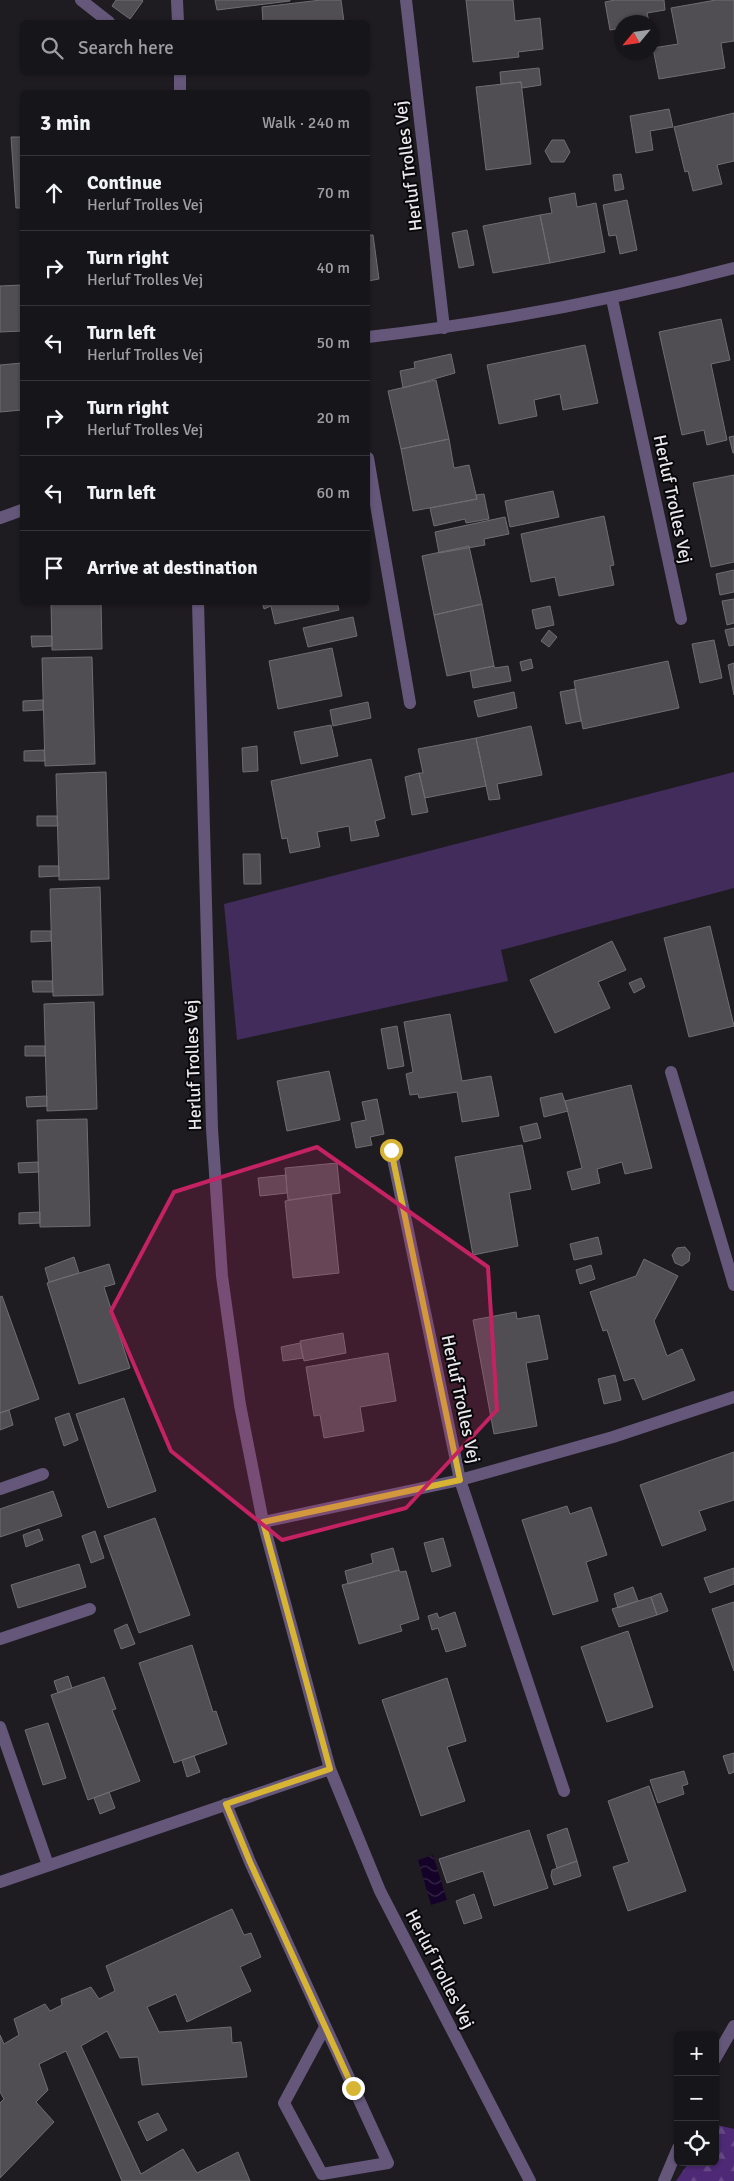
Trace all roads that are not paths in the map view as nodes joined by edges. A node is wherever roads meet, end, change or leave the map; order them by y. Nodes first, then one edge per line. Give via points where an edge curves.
1 (81, 0) edge
2 (176, 0) edge
3 (406, 0) edge
4 (106, 20) edge
5 (178, 20) edge
6 (179, 75) edge
7 (180, 90) edge
8 (734, 268) edge
9 (612, 299) junction
10 (444, 328) junction
11 (370, 337) edge
12 (370, 470) edge
13 (20, 511) edge
14 (0, 518) edge
15 (198, 605) edge
16 (681, 619) dead end
17 (410, 703) dead end
18 (671, 1072) dead end
19 (391, 1150) dead end
20 (734, 1285) edge
21 (734, 1397) edge
22 (43, 1474) dead end
23 (460, 1480) junction
24 (0, 1488) edge
25 (263, 1522) junction
26 (90, 1609) dead end
27 (0, 1640) edge
28 (0, 1727) edge
29 (330, 1769) junction
30 (564, 1791) dead end
31 (226, 1804) junction
32 (48, 1865) junction
33 (0, 1882) edge
34 (325, 2026) junction
35 (734, 2026) edge
36 (719, 2052) edge
37 (674, 2157) edge
38 (530, 2181) edge
39 (664, 2181) edge

1 - 4 street
2 - 5 street
3 - 10 street, Herluf Trolles Vej
6 - 7 street
8 - 9 street
9 - 10 street
9 - 16 street, Herluf Trolles Vej
10 - 11 street
12 - 17 street
13 - 14 street
15 - 25 street, Herluf Trolles Vej via 212,1129 222,1276 240,1405
18 - 20 street
19 - 23 street, Herluf Trolles Vej
21 - 23 street, Herluf Trolles Vej via 613,1437
22 - 24 street
23 - 25 street, Herluf Trolles Vej
23 - 30 street, Herluf Trolles Vej
25 - 29 street, Herluf Trolles Vej
26 - 27 street
28 - 32 street
29 - 31 street
29 - 38 street, Herluf Trolles Vej via 380,1891
31 - 32 street
31 - 34 street
32 - 33 street
34 - 34 street via 361,2104 388,2163 322,2174 284,2103
35 - 36 street
37 - 39 street

